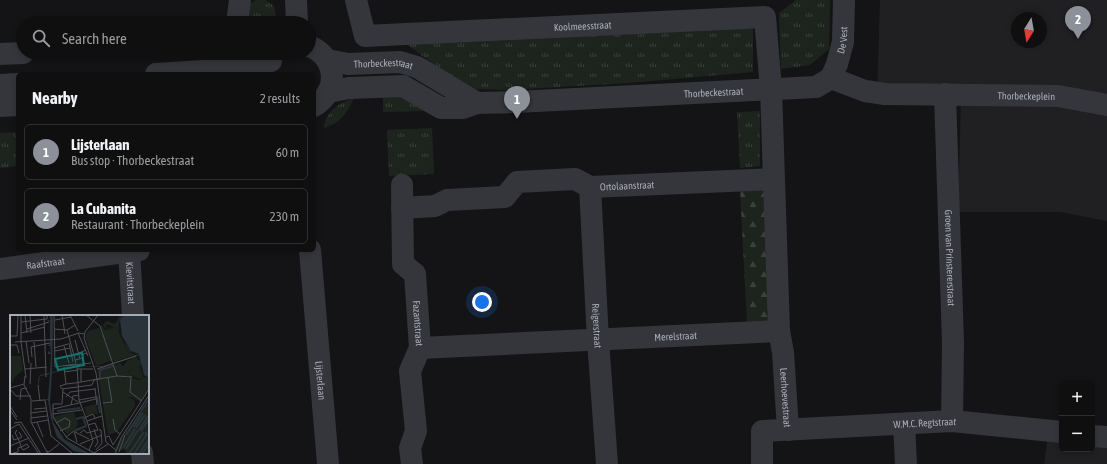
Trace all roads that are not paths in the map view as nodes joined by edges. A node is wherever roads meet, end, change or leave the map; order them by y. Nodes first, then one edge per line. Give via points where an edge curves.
1 (240, 0) edge
2 (296, 0) edge
3 (356, 0) edge
4 (844, 0) edge
5 (238, 16) edge
6 (297, 16) edge
7 (316, 50) edge
8 (16, 53) edge
9 (0, 54) edge
10 (327, 60) junction
11 (272, 63) edge
12 (187, 72) edge
13 (832, 78) junction
14 (16, 84) edge
15 (0, 85) edge
16 (771, 89) junction
17 (945, 94) junction
18 (321, 99) edge
19 (477, 103) junction
20 (16, 105) edge
21 (0, 106) edge
22 (1107, 106) edge
23 (773, 179) junction
24 (402, 185) dead end
25 (590, 187) junction
26 (402, 208) junction
27 (121, 252) edge
28 (134, 252) edge
29 (310, 252) edge
30 (0, 270) edge
31 (133, 315) edge
32 (779, 331) junction
33 (598, 340) junction
34 (420, 348) junction
35 (952, 421) junction
36 (904, 424) junction
37 (788, 430) junction
38 (1059, 432) edge
39 (1095, 436) edge
40 (1107, 437) edge
41 (142, 454) edge
42 (143, 464) edge
43 (328, 464) edge
44 (412, 464) edge
45 (607, 464) edge
46 (762, 464) edge
47 (906, 464) edge

1 - 5 street
2 - 6 street
3 - 16 street, Koolmeesstraat via 365,36 765,17
4 - 13 street, De Vest via 843,42
7 - 10 street
8 - 9 street
10 - 18 street via 331,68 331,84
10 - 19 street, Thorbeckestraat via 348,64 400,62 417,67
11 - 12 street via 249,68
13 - 16 street, Thorbeckestraat via 816,87
13 - 17 street via 865,92
14 - 15 street
16 - 19 street, Thorbeckestraat
16 - 23 street
17 - 22 street, Thorbeckeplein via 1058,96
17 - 35 street, Groen van Prinstererstraat via 953,343
18 - 19 street, Thorbeckestraat via 349,88 404,86 441,108 463,108
20 - 21 street
23 - 25 street, Ortolaanstraat
23 - 32 street
24 - 26 street, Fazantstraat
25 - 26 street, Ortolaanstraat via 575,179 517,182 505,197 446,200 435,206
25 - 33 street, Reigerstraat
26 - 34 street, Fazantstraat via 403,264 415,274
27 - 30 street, Raafstraat
28 - 31 street, Kievitstraat
29 - 43 street, Lijsterlaan
32 - 33 street, Merelstraat
32 - 37 street, Leerhoevestraat via 783,352
33 - 34 street, Merelstraat
33 - 45 street, Reigerstraat
34 - 44 street, Fazantstraat via 410,371 416,431 410,448
35 - 36 street, W.M.C. Regtstraat
35 - 38 street, W.M.C. Regtstraat
36 - 37 street, W.M.C. Regtstraat
36 - 47 street
37 - 46 street, Leerhoevestraat via 762,431
39 - 40 street
41 - 42 street

